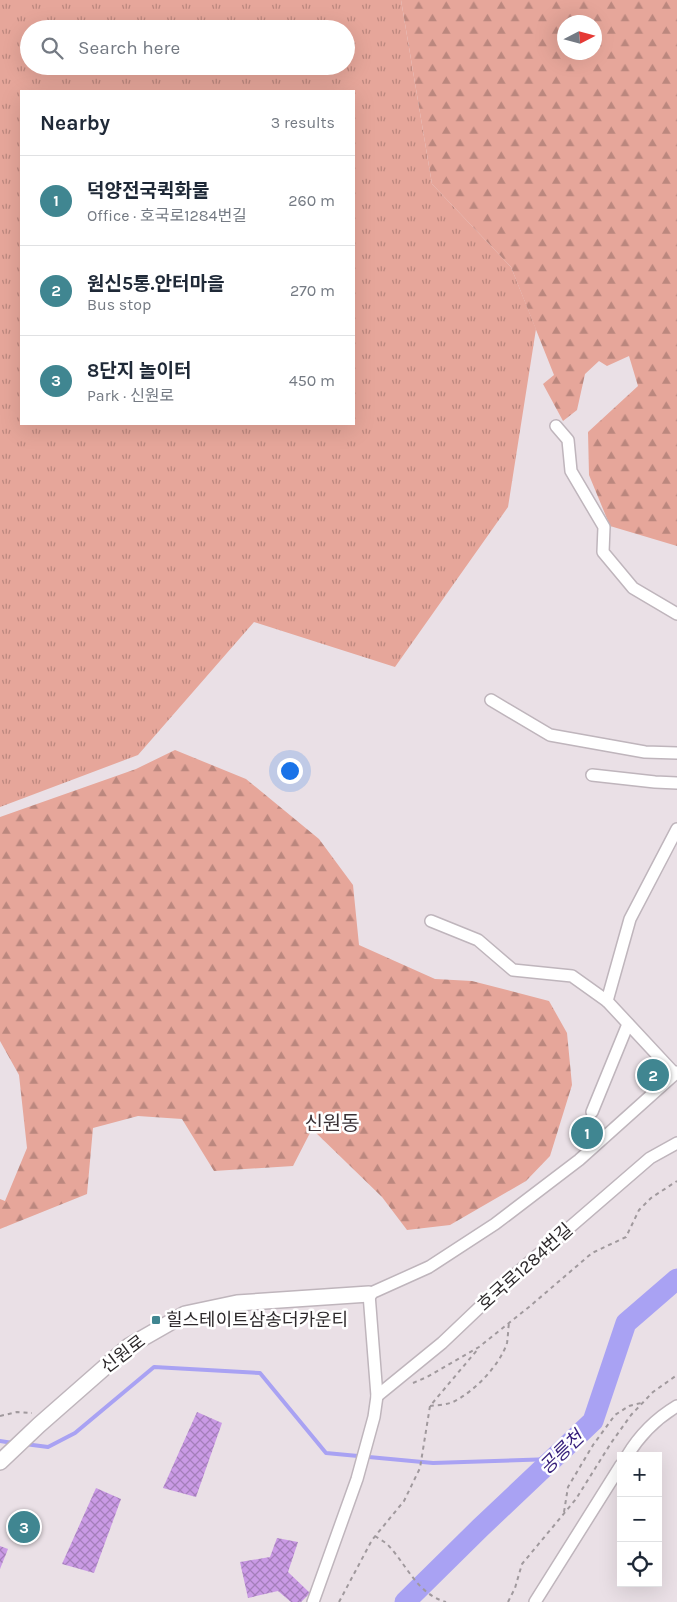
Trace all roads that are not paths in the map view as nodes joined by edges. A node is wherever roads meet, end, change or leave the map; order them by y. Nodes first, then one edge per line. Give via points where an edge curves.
1 (556, 426) dead end
2 (677, 614) edge
3 (491, 700) dead end
4 (677, 753) edge
5 (592, 775) dead end
6 (677, 783) edge
7 (677, 829) edge
8 (431, 921) dead end
9 (608, 1001) junction
10 (628, 1024) junction
11 (676, 1073) edge
12 (592, 1112) dead end
13 (677, 1143) edge
14 (369, 1294) junction
15 (378, 1396) junction
16 (677, 1406) edge
17 (629, 1452) edge
18 (0, 1462) edge
19 (617, 1471) edge
20 (313, 1602) edge
21 (535, 1602) edge

1 - 2 street via 568,440 571,471 604,527 603,552 633,588
3 - 4 street via 550,735 645,752
5 - 6 street
7 - 9 street via 630,919
8 - 9 street via 478,940 514,970 572,976
9 - 10 street
10 - 11 street
10 - 12 street
11 - 14 street via 579,1160 495,1224 429,1267
13 - 15 street, 호국로1284번길 via 650,1158
14 - 15 street
14 - 18 street, 신원로 via 237,1303 185,1314 129,1346 39,1419
15 - 20 street via 357,1479
16 - 17 street via 636,1440
19 - 21 street

